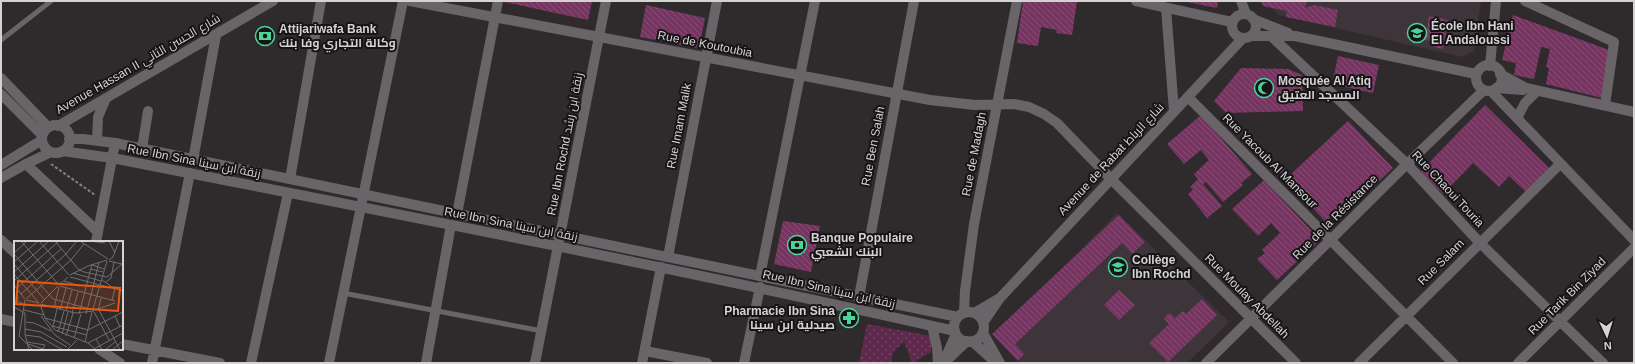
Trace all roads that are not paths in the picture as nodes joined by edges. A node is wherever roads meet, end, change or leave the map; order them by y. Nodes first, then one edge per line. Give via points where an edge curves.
1 (51, 1) edge
2 (273, 1) edge
3 (320, 1) edge
4 (403, 1) edge
5 (410, 1) edge
6 (498, 1) edge
7 (606, 1) edge
8 (717, 1) edge
9 (815, 1) edge
10 (914, 1) edge
11 (1017, 1) edge
12 (1136, 1) edge
13 (1241, 1) edge
14 (1496, 1) edge
15 (1525, 1) edge
16 (1166, 8) junction
17 (1250, 16) junction
18 (495, 18) junction
19 (1232, 22) junction
20 (216, 35) junction
21 (1271, 36) junction
22 (1295, 36) junction
23 (599, 37) junction
24 (1247, 37) junction
25 (1, 40) edge
26 (706, 57) junction
27 (1490, 66) junction
28 (1476, 74) junction
29 (1500, 74) junction
30 (800, 76) junction
31 (1, 78) edge
32 (1491, 90) junction
33 (1536, 91) junction
34 (1, 94) edge
35 (897, 94) junction
36 (1188, 97) junction
37 (106, 98) junction
38 (997, 104) junction
39 (1605, 105) junction
40 (148, 111) dead end
41 (1174, 111) junction
42 (1634, 112) edge
43 (1517, 118) junction
44 (48, 132) junction
45 (69, 139) junction
46 (97, 140) junction
47 (115, 143) junction
48 (142, 149) junction
49 (56, 152) junction
50 (112, 158) junction
51 (193, 160) junction
52 (26, 164) junction
53 (1407, 164) junction
54 (1560, 164) junction
55 (1, 165) edge
56 (190, 173) junction
57 (1, 178) edge
58 (290, 179) junction
59 (1111, 179) junction
60 (288, 193) junction
61 (363, 195) junction
62 (361, 207) junction
63 (457, 214) junction
64 (451, 225) junction
65 (560, 235) junction
66 (97, 237) edge
67 (1, 240) edge
68 (1330, 240) junction
69 (1634, 240) edge
70 (1479, 242) junction
71 (558, 247) junction
72 (1634, 248) edge
73 (14, 252) edge
74 (668, 257) junction
75 (661, 267) junction
76 (760, 276) junction
77 (760, 287) junction
78 (343, 293) junction
79 (860, 297) junction
80 (1000, 298) junction
81 (436, 311) junction
82 (965, 314) junction
83 (1406, 316) junction
84 (1251, 318) junction
85 (1, 319) edge
86 (1561, 320) junction
87 (14, 322) edge
88 (932, 326) junction
89 (983, 328) junction
90 (542, 331) junction
91 (955, 332) junction
92 (969, 341) junction
93 (123, 344) edge
94 (100, 350) edge
95 (154, 350) junction
96 (645, 351) junction
97 (120, 363) edge
98 (152, 363) edge
99 (220, 363) edge
100 (251, 363) edge
101 (329, 363) edge
102 (426, 363) edge
103 (535, 363) edge
104 (642, 363) edge
105 (708, 363) edge
106 (744, 363) edge
107 (938, 363) edge
108 (944, 363) edge
109 (996, 363) edge
110 (1000, 363) edge
111 (1206, 363) edge
112 (1296, 363) edge
113 (1360, 363) edge
114 (1453, 363) edge
115 (1518, 363) edge
116 (1603, 363) edge

1 - 25 lane
2 - 20 street, Avenue Hassan II شارع الحسن الثاني
3 - 58 street
4 - 61 street
5 - 18 street, Rue de Koutoubia
6 - 18 street
7 - 23 street, Rue Ibn Rochd زنقة ابن رشد
8 - 26 street, Rue Imam Malik
9 - 30 street
10 - 35 street, Rue Ben Salah
11 - 38 street, Rue de Madagh
12 - 16 street
13 - 17 street
14 - 27 street
15 - 39 street via 1614,42
16 - 19 street
16 - 41 street
17 - 19 street via 1237,16
17 - 22 street
17 - 24 street via 1256,26
18 - 23 street, Rue de Koutoubia
18 - 63 street
19 - 24 street via 1234,35
20 - 37 street, Avenue Hassan II شارع الحسن الثاني
20 - 51 street
21 - 22 street
21 - 24 street
21 - 53 street, Rue Chaoui Touria
22 - 28 street
23 - 26 street, Rue de Koutoubia
23 - 65 street, Rue Ibn Rochd زنقة ابن رشد
24 - 36 street, Avenue de Rabat شارع الرباط
26 - 30 street, Rue de Koutoubia
26 - 74 street, Rue Imam Malik
27 - 28 street via 1480,69
27 - 29 street via 1496,68
28 - 32 street via 1477,84
29 - 32 street via 1501,82
29 - 33 street
30 - 35 street, Rue de Koutoubia
30 - 76 street
31 - 44 street
32 - 33 street
32 - 43 street
32 - 53 street, Rue de la Résistance
33 - 39 street
33 - 43 street via 1525,103
34 - 44 street
35 - 38 street, Rue de Koutoubia via 952,104
35 - 79 street, Rue Ben Salah
36 - 41 street, Avenue de Rabat شارع الرباط
36 - 68 street, Rue Yacoub Al Mansour
37 - 44 street, Avenue Hassan II شارع الحسن الثاني
37 - 46 street via 98,117
38 - 59 street, Rue Moulay Abdellah via 1019,105 1044,114 1057,123
38 - 82 street, Rue de Madagh via 974,224 964,291
39 - 42 street
40 - 48 street
41 - 59 street, Avenue de Rabat شارع الرباط
43 - 54 street
44 - 45 street via 66,130
44 - 49 street via 46,149
44 - 55 street, Avenue Hassan II شارع الحسن الثاني
45 - 46 street, Rue Ibn Sina زنقة ابن سينا
45 - 49 street via 66,148
46 - 47 street, Rue Ibn Sina زنقة ابن سينا
47 - 48 street, Rue Ibn Sina زنقة ابن سينا
47 - 50 street
48 - 51 street, Rue Ibn Sina زنقة ابن سينا
49 - 50 street, Rue Ibn Sina زنقة ابن سينا
49 - 52 street
50 - 56 street, Rue Ibn Sina زنقة ابن سينا
50 - 66 street
51 - 58 street, Rue Ibn Sina زنقة ابن سينا
52 - 57 street
52 - 66 street
53 - 68 street, Rue de la Résistance
53 - 70 street, Rue Chaoui Touria
54 - 69 street
54 - 70 street, Rue Salam
56 - 60 street, Rue Ibn Sina زنقة ابن سينا
56 - 95 street
58 - 61 street, Rue Ibn Sina زنقة ابن سينا
59 - 80 street, Avenue de Rabat شارع الرباط
59 - 84 street, Rue Moulay Abdellah
60 - 62 street, Rue Ibn Sina زنقة ابن سينا
60 - 100 street
61 - 62 street
61 - 63 street, Rue Ibn Sina زنقة ابن سينا
62 - 64 street, Rue Ibn Sina زنقة ابن سينا
62 - 78 street
63 - 65 street, Rue Ibn Sina زنقة ابن سينا
64 - 71 street, Rue Ibn Sina زنقة ابن سينا
64 - 81 street
65 - 71 street, Rue Ibn Rochd زنقة ابن رشد
65 - 74 street, Rue Ibn Sina زنقة ابن سينا
67 - 73 street
68 - 83 street, Rue Yacoub Al Mansour
68 - 84 street, Rue de la Résistance
70 - 83 street, Rue Salam
70 - 86 street, Rue Chaoui Touria
71 - 75 street, Rue Ibn Sina زنقة ابن سينا
71 - 90 street, Rue Ibn Rochd زنقة ابن رشد
72 - 86 street, Rue Tarik Bin Ziyad
74 - 76 street, Rue Ibn Sina زنقة ابن سينا
75 - 77 street, Rue Ibn Sina زنقة ابن سينا
75 - 96 street
76 - 79 street, Rue Ibn Sina زنقة ابن سينا
77 - 88 street, Rue Ibn Sina زنقة ابن سينا
77 - 106 street
78 - 81 lane
78 - 101 street
79 - 82 street, Rue Ibn Sina زنقة ابن سينا
80 - 82 street, Avenue de Rabat شارع الرباط
80 - 89 street, Avenue de Rabat شارع الرباط
81 - 90 lane
81 - 102 street
82 - 89 street via 981,318
82 - 91 street via 954,324
83 - 113 street, Rue Salam
83 - 114 street, Rue Yacoub Al Mansour
84 - 111 street, Rue de la Résistance
84 - 112 street, Rue Moulay Abdellah
85 - 87 street
86 - 115 street, Rue Tarik Bin Ziyad
86 - 116 street, Rue Chaoui Touria
88 - 91 street, Rue Ibn Sina زنقة ابن سينا
88 - 107 street
89 - 92 street via 980,337
89 - 110 street
90 - 103 street, Rue Ibn Rochd زنقة ابن رشد
91 - 92 street via 959,338
91 - 108 street
92 - 108 street
92 - 109 street
93 - 95 street
94 - 97 street
95 - 98 street
95 - 99 street
96 - 104 street
96 - 105 street

